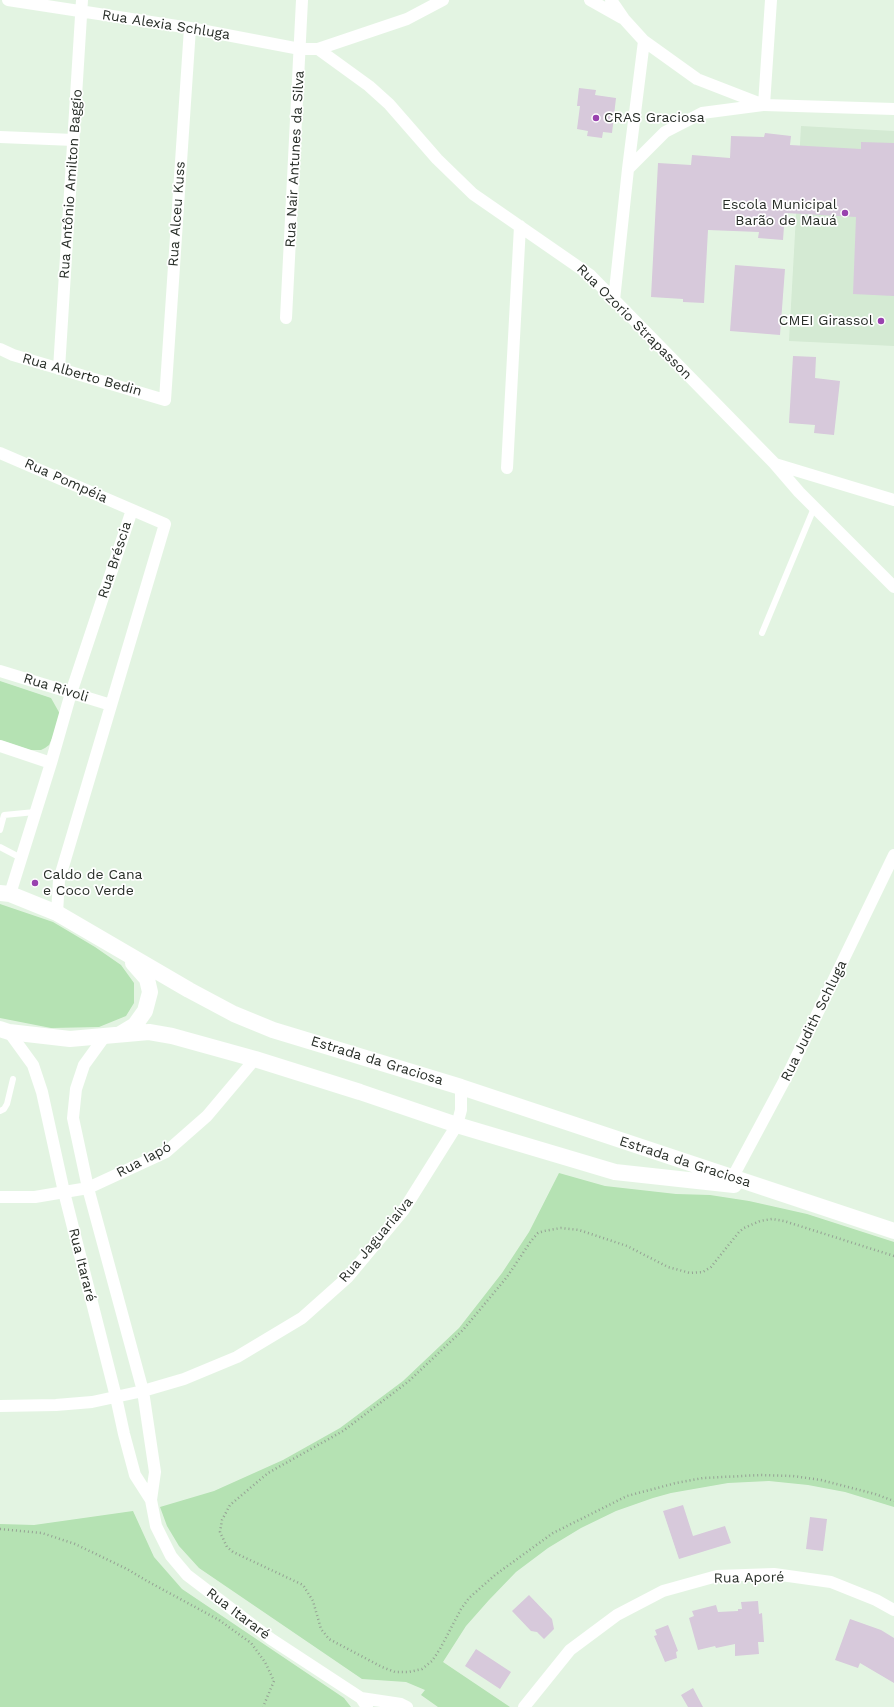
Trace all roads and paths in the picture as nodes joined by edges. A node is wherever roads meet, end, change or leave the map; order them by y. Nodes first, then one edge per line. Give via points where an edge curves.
1 (8, 0) edge
2 (302, 0) edge
3 (443, 0) edge
4 (590, 0) edge
5 (611, 0) edge
6 (771, 0) edge
7 (82, 6) edge
8 (624, 19) junction
9 (190, 28) junction
10 (644, 41) junction
11 (300, 49) junction
12 (318, 49) junction
13 (764, 105) junction
14 (894, 109) edge
15 (0, 137) edge
16 (74, 140) junction
17 (628, 169) junction
18 (520, 226) junction
19 (614, 300) junction
20 (286, 318) dead end
21 (0, 349) edge
22 (59, 369) junction
23 (165, 400) joint
24 (0, 453) edge
25 (774, 463) junction
26 (507, 468) dead end
27 (894, 500) edge
28 (814, 508) junction
29 (132, 510) junction
30 (894, 587) edge
31 (762, 632) dead end
32 (0, 671) edge
33 (71, 693) junction
34 (111, 705) junction
35 (0, 746) edge
36 (51, 764) junction
37 (36, 812) junction
38 (0, 830) edge
39 (0, 847) edge
40 (894, 855) edge
41 (21, 858) junction
42 (5, 893) edge
43 (57, 913) junction
44 (119, 949) junction
45 (5, 1030) edge
46 (111, 1036) junction
47 (255, 1059) junction
48 (13, 1080) dead end
49 (461, 1087) junction
50 (0, 1111) edge
51 (457, 1125) junction
52 (731, 1181) junction
53 (88, 1188) junction
54 (64, 1192) junction
55 (0, 1197) edge
56 (894, 1231) edge
57 (894, 1256) edge
58 (143, 1391) junction
59 (116, 1397) junction
60 (0, 1406) edge
61 (151, 1500) junction
62 (894, 1501) edge
63 (0, 1529) edge
64 (894, 1610) edge
65 (364, 1703) edge
66 (263, 1707) edge
67 (407, 1707) edge
68 (524, 1707) edge

1 - 7 street, Rua Alexia Schluga
2 - 11 street, Rua Nair Antunes da Silva
3 - 12 street, Rua Alexia Schluga via 406,19
4 - 8 street
5 - 8 street
6 - 13 street
7 - 9 street, Rua Alexia Schluga
7 - 16 street, Rua Antônio Amilton Baggio
8 - 10 street
9 - 11 street, Rua Alexia Schluga
9 - 23 street, Rua Alceu Kuss
10 - 13 street via 697,79
10 - 17 street
11 - 12 street, Rua Alexia Schluga
11 - 20 street, Rua Nair Antunes da Silva
12 - 18 street, Rua Ozorio Strapasson via 389,104 437,159 473,194
13 - 14 street
13 - 17 street via 702,113 665,132
15 - 16 street
16 - 22 street, Rua Antônio Amilton Baggio
17 - 19 street
18 - 19 street, Rua Ozorio Strapasson via 590,275
18 - 26 street
19 - 25 street, Rua Ozorio Strapasson
21 - 22 street, Rua Alberto Bedin
22 - 23 street, Rua Alberto Bedin
24 - 29 street, Rua Pompéia
25 - 27 street
25 - 28 street, Rua Ozorio Strapasson
28 - 30 street, Rua Ozorio Strapasson
28 - 31 lane
29 - 33 street, Rua Bréscia
29 - 34 street, Rua Bréscia via 165,524
32 - 33 street, Rua Rivoli
33 - 34 street, Rua Rivoli
33 - 36 street, Rua Bréscia
34 - 43 street, Rua Bréscia via 59,880
35 - 36 street
36 - 37 street, Rua Bréscia
37 - 38 lane via 4,815
37 - 41 street, Rua Bréscia
39 - 41 lane
40 - 52 street, Rua Judith Schluga via 790,1070
41 - 42 street, Rua Bréscia
42 - 43 main road, Estrada da Graciosa
43 - 44 main road, Estrada da Graciosa
44 - 46 main road via 147,978 150,992 145,1011 135,1025
44 - 49 main road, Estrada da Graciosa via 234,1014 273,1030
45 - 46 main road, Estrada da Graciosa via 70,1039
45 - 54 street, Rua Itararé via 33,1065 37,1075
46 - 47 main road, Estrada da Graciosa via 156,1033
46 - 53 street, Rua Itararé via 84,1065 76,1089 72,1118
47 - 51 main road, Estrada da Graciosa
47 - 53 street, Rua Iapó via 207,1116 166,1152
48 - 50 lane via 7,1104
49 - 51 street via 461,1110
49 - 52 main road, Estrada da Graciosa
51 - 52 main road, Estrada da Graciosa via 615,1172
51 - 58 street, Rua Jaguariaíva via 403,1211 348,1277 302,1318 237,1357
52 - 56 main road, Estrada da Graciosa via 772,1191
53 - 54 street, Rua Iapó
53 - 58 street, Rua Itararé
54 - 55 street, Rua Iapó via 35,1197
54 - 59 street, Rua Itararé
57 - 62 path via 772,1219 744,1228 711,1267 703,1272 690,1274 668,1267 627,1246 579,1230 561,1228 544,1231 531,1241 507,1277 463,1330 409,1381 343,1431 268,1473 230,1505 222,1520 220,1532 233,1552 303,1585 313,1601 321,1629 329,1639 382,1667 395,1672 409,1672 422,1669 432,1661 461,1609 473,1594 495,1575 553,1533 627,1496 703,1478 793,1476 821,1480
58 - 59 street, Rua Jaguariaíva
58 - 61 street, Rua Itararé via 155,1472
59 - 60 street, Rua Jaguariaíva via 78,1403
59 - 61 street, Rua Itararé via 135,1475
61 - 65 street, Rua Itararé via 156,1526 171,1556 187,1575 271,1639
63 - 66 path via 42,1533 75,1544 220,1620 251,1643 265,1662 274,1681
64 - 68 street, Rua Aporé via 831,1582 774,1574 717,1576 663,1591 617,1615 570,1650
65 - 67 street via 401,1704

